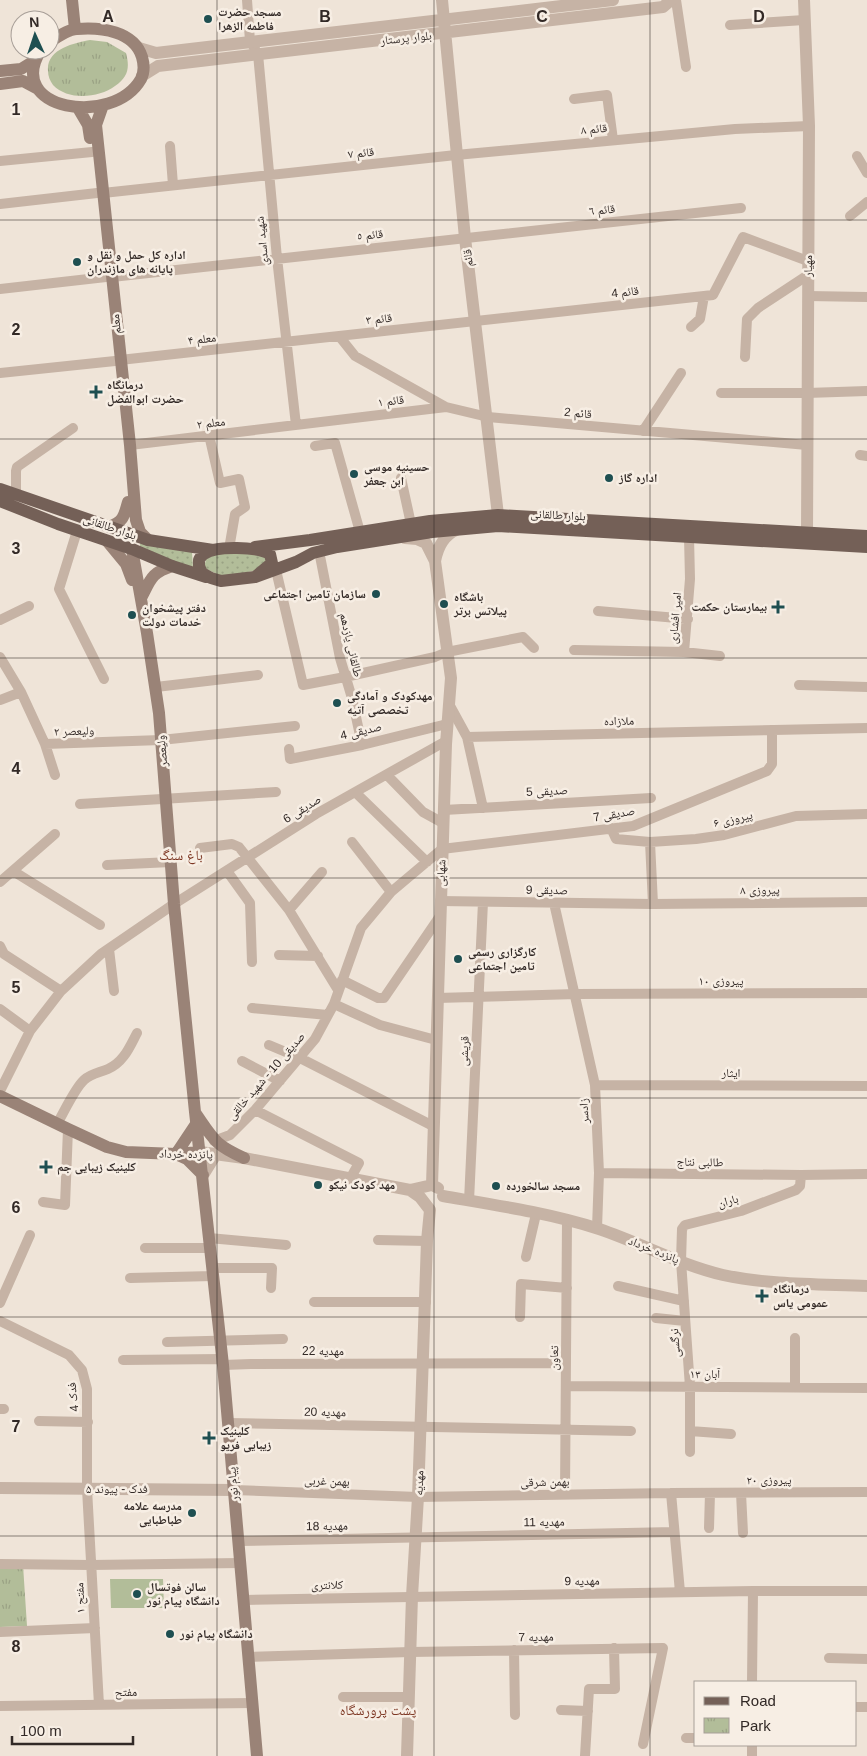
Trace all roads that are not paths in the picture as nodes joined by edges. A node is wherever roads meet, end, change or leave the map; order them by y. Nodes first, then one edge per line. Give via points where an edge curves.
1 (72, 0) edge
2 (247, 0) edge
3 (442, 0) edge
4 (614, 0) edge
5 (671, 0) edge
6 (676, 0) edge
7 (804, 0) edge
8 (521, 5) edge
9 (443, 19) junction
10 (804, 20) junction
11 (730, 25) dead end
12 (75, 29) junction
13 (444, 33) junction
14 (60, 37) edge
15 (250, 41) junction
16 (139, 48) junction
17 (258, 54) junction
18 (32, 60) edge
19 (37, 60) edge
20 (686, 67) dead end
21 (0, 71) edge
22 (142, 76) junction
23 (0, 84) edge
24 (38, 89) junction
25 (574, 99) dead end
26 (104, 105) junction
27 (78, 108) junction
28 (809, 126) junction
29 (613, 140) junction
30 (170, 146) dead end
31 (92, 152) junction
32 (456, 155) junction
33 (857, 156) dead end
34 (0, 161) edge
35 (867, 173) edge
36 (268, 176) junction
37 (173, 186) junction
38 (100, 193) junction
39 (867, 202) edge
40 (0, 204) edge
41 (741, 208) dead end
42 (850, 216) dead end
43 (465, 238) junction
44 (276, 258) junction
45 (808, 261) junction
46 (808, 275) junction
47 (109, 277) junction
48 (0, 290) edge
49 (704, 296) junction
50 (808, 296) junction
51 (867, 297) edge
52 (475, 322) junction
53 (690, 328) dead end
54 (339, 336) junction
55 (286, 343) junction
56 (745, 357) dead end
57 (117, 360) junction
58 (681, 373) dead end
59 (0, 374) edge
60 (867, 391) edge
61 (721, 393) dead end
62 (807, 393) junction
63 (446, 407) junction
64 (488, 417) junction
65 (296, 425) junction
66 (73, 428) dead end
67 (643, 431) junction
68 (209, 435) junction
69 (130, 445) junction
70 (807, 445) junction
71 (314, 446) dead end
72 (401, 478) dead end
73 (0, 489) edge
74 (16, 495) junction
75 (0, 501) edge
76 (128, 502) junction
77 (498, 515) junction
78 (410, 524) junction
79 (108, 527) junction
80 (460, 529) junction
81 (77, 531) junction
82 (360, 532) junction
83 (807, 532) junction
84 (129, 534) junction
85 (400, 537) junction
86 (689, 537) junction
87 (148, 540) junction
88 (107, 541) junction
89 (862, 541) edge
90 (293, 542) junction
91 (229, 548) junction
92 (252, 548) junction
93 (132, 549) junction
94 (214, 550) junction
95 (320, 551) junction
96 (305, 557) junction
97 (436, 561) junction
98 (172, 566) junction
99 (276, 570) junction
100 (255, 577) junction
101 (211, 578) junction
102 (141, 598) junction
103 (29, 606) dead end
104 (598, 611) dead end
105 (688, 619) junction
106 (0, 620) edge
107 (534, 648) dead end
108 (574, 650) dead end
109 (447, 652) junction
110 (684, 652) junction
111 (720, 656) dead end
112 (0, 657) edge
113 (258, 674) dead end
114 (345, 677) junction
115 (104, 679) dead end
116 (799, 685) dead end
117 (156, 687) junction
118 (867, 687) edge
119 (21, 692) junction
120 (0, 700) edge
121 (449, 704) junction
122 (447, 724) junction
123 (295, 726) dead end
124 (867, 728) edge
125 (772, 730) junction
126 (467, 737) junction
127 (161, 740) junction
128 (446, 741) junction
129 (45, 744) junction
130 (362, 745) junction
131 (289, 749) dead end
132 (387, 774) junction
133 (54, 775) dead end
134 (276, 792) dead end
135 (355, 792) junction
136 (166, 798) junction
137 (651, 798) dead end
138 (80, 804) dead end
139 (483, 808) junction
140 (444, 810) junction
141 (867, 814) edge
142 (443, 823) junction
143 (611, 828) junction
144 (55, 834) dead end
145 (352, 842) dead end
146 (650, 842) junction
147 (200, 848) dead end
148 (442, 849) junction
149 (248, 858) junction
150 (171, 862) junction
151 (427, 862) junction
152 (107, 865) dead end
153 (13, 871) junction
154 (227, 871) junction
155 (322, 872) dead end
156 (0, 882) edge
157 (391, 892) junction
158 (440, 901) junction
159 (483, 902) junction
160 (867, 902) edge
161 (554, 903) junction
162 (174, 904) junction
163 (652, 904) junction
164 (289, 910) junction
165 (440, 916) junction
166 (100, 925) dead end
167 (0, 946) edge
168 (109, 949) junction
169 (279, 955) dead end
170 (318, 956) junction
171 (252, 962) dead end
172 (342, 980) junction
173 (338, 990) junction
174 (61, 991) junction
175 (114, 991) dead end
176 (867, 993) edge
177 (576, 994) junction
178 (479, 997) junction
179 (437, 998) junction
180 (334, 1004) junction
181 (252, 1008) dead end
182 (0, 1009) edge
183 (328, 1015) junction
184 (30, 1031) junction
185 (137, 1033) dead end
186 (436, 1040) junction
187 (269, 1044) dead end
188 (300, 1058) junction
189 (242, 1061) dead end
190 (280, 1081) junction
191 (595, 1085) junction
192 (867, 1086) edge
193 (0, 1091) edge
194 (0, 1096) edge
195 (255, 1110) junction
196 (196, 1118) junction
197 (63, 1126) junction
198 (434, 1126) junction
199 (214, 1141) junction
200 (200, 1152) junction
201 (176, 1154) junction
202 (216, 1154) junction
203 (244, 1158) junction
204 (599, 1173) junction
205 (867, 1174) edge
206 (203, 1175) junction
207 (801, 1175) junction
208 (350, 1179) junction
209 (432, 1185) junction
210 (410, 1190) junction
211 (443, 1196) junction
212 (469, 1201) junction
213 (43, 1202) dead end
214 (430, 1210) junction
215 (536, 1214) junction
216 (567, 1221) junction
217 (597, 1228) junction
218 (30, 1235) dead end
219 (378, 1240) dead end
220 (427, 1241) junction
221 (210, 1243) junction
222 (286, 1245) dead end
223 (145, 1248) dead end
224 (526, 1257) dead end
225 (681, 1261) junction
226 (213, 1272) junction
227 (130, 1278) dead end
228 (618, 1286) dead end
229 (867, 1286) edge
230 (271, 1288) dead end
231 (567, 1288) junction
232 (684, 1300) junction
233 (314, 1302) dead end
234 (426, 1302) junction
235 (0, 1303) edge
236 (520, 1317) dead end
237 (656, 1318) dead end
238 (0, 1321) edge
239 (686, 1321) junction
240 (795, 1338) dead end
241 (283, 1339) dead end
242 (220, 1340) junction
243 (167, 1342) dead end
244 (123, 1360) dead end
245 (223, 1362) junction
246 (566, 1363) junction
247 (423, 1364) junction
248 (566, 1386) junction
249 (690, 1387) junction
250 (795, 1387) junction
251 (867, 1388) edge
252 (39, 1421) dead end
253 (88, 1422) junction
254 (228, 1423) junction
255 (421, 1426) junction
256 (566, 1430) junction
257 (631, 1431) dead end
258 (690, 1431) junction
259 (731, 1434) dead end
260 (690, 1452) dead end
261 (0, 1488) edge
262 (87, 1489) junction
263 (234, 1490) junction
264 (741, 1492) junction
265 (867, 1492) edge
266 (671, 1493) junction
267 (710, 1493) junction
268 (565, 1494) junction
269 (418, 1497) junction
270 (709, 1528) dead end
271 (674, 1532) junction
272 (742, 1533) dead end
273 (416, 1536) junction
274 (238, 1541) junction
275 (240, 1563) junction
276 (0, 1564) edge
277 (91, 1565) junction
278 (753, 1590) junction
279 (867, 1591) edge
280 (680, 1592) junction
281 (412, 1596) junction
282 (243, 1600) junction
283 (94, 1628) junction
284 (0, 1632) edge
285 (614, 1648) junction
286 (514, 1650) junction
287 (410, 1652) junction
288 (248, 1657) junction
289 (829, 1658) dead end
290 (867, 1659) edge
291 (752, 1681) edge
292 (343, 1697) dead end
293 (408, 1697) junction
294 (252, 1703) junction
295 (99, 1705) junction
296 (0, 1706) edge
297 (561, 1710) dead end
298 (588, 1711) junction
299 (515, 1715) dead end
300 (643, 1744) dead end
301 (257, 1756) edge
302 (405, 1756) edge
303 (585, 1756) edge

1 - 12 main road
2 - 15 street
3 - 9 street, قائم
4 - 8 street, بلوار پرستار
5 - 13 street, بلوار پرستار via 663,7
6 - 20 street
7 - 10 street, مهیار
8 - 9 street, بلوار پرستار
9 - 13 street, قائم
9 - 15 street, بلوار پرستار
10 - 11 street
10 - 28 street, مهیار
12 - 14 main road
12 - 16 main road via 117,32
13 - 17 street, بلوار پرستار
13 - 32 street, قائم
15 - 16 street, بلوار پرستار via 156,53
15 - 17 street
16 - 22 main road
17 - 22 street, بلوار پرستار via 158,66
17 - 36 street, شهید اسدی
18 - 21 main road via 21,69
19 - 24 main road via 33,75
22 - 26 main road via 124,97
23 - 24 main road via 23,81
24 - 27 main road via 60,105
25 - 29 street via 607,95
26 - 27 main road
26 - 38 main road, معلم via 96,125
27 - 31 main road, معلم via 88,125
28 - 29 street, قائم ٨
28 - 45 street, مهیار
29 - 32 street, قائم ٨
30 - 37 street
31 - 34 street
31 - 38 main road, معلم
32 - 36 street, قائم ٧
32 - 43 street, قائم
33 - 35 street
36 - 37 street, قائم ٧
36 - 44 street, شهید اسدی
37 - 38 street, قائم ٧
38 - 40 street, قائم ٧
38 - 47 main road, معلم
39 - 42 street
41 - 43 street, قائم ٦
43 - 44 street, قائم ٥
43 - 52 street, قائم
44 - 47 street, قائم ٥
44 - 55 street, شهید اسدی
45 - 46 street, مهیار
45 - 49 street via 743,237 713,295
46 - 50 street, مهیار
46 - 56 street via 747,319
47 - 48 street, قائم ٥
47 - 57 main road, معلم
49 - 52 street, قائم 4
49 - 53 street via 700,319
50 - 51 street
50 - 62 street, مهیار
52 - 54 street, قائم ٣
52 - 64 street, قائم
54 - 55 street, قائم ٣
54 - 63 street via 354,356
55 - 57 street, معلم ۴
55 - 65 street, شهید اسدی
57 - 59 street, معلم ۴
57 - 69 main road, معلم
57 - 76 main road, معلم
58 - 67 street
60 - 62 street
61 - 62 street
62 - 70 street, مهیار
63 - 64 street, قائم ١
63 - 65 street, قائم ١
64 - 67 street, قائم 2
64 - 77 street, قائم
65 - 68 street, معلم ٢
66 - 74 street via 17,467
67 - 70 street, قائم 2
68 - 69 street, معلم ٢
68 - 91 street via 220,483 239,479 245,507 235,514
69 - 87 main road, معلم via 137,526
70 - 83 street, مهیار
71 - 82 street via 335,443
72 - 78 street
73 - 74 main road, بلوار طالقانی
74 - 79 main road, بلوار طالقانی
75 - 81 main road, بلوار طالقانی
76 - 79 main road via 120,522
76 - 84 main road, معلم
77 - 78 main road, بلوار طالقانی
77 - 83 main road, بلوار طالقانی
78 - 82 main road, بلوار طالقانی
79 - 84 main road, بلوار طالقانی
80 - 85 main road, بلوار طالقانی
80 - 86 main road, بلوار طالقانی via 498,526
80 - 97 street via 448,533
81 - 88 main road, بلوار طالقانی
81 - 115 street via 59,589
82 - 90 main road, بلوار طالقانی
83 - 89 main road, بلوار طالقانی
84 - 87 main road, بلوار طالقانی
84 - 93 main road
85 - 95 main road, بلوار طالقانی
85 - 97 street via 417,538 426,543
86 - 89 main road, بلوار طالقانی
86 - 105 street, امیر افشاری
87 - 94 main road, بلوار طالقانی
88 - 93 main road, بلوار طالقانی
88 - 102 main road via 126,564
90 - 92 main road, بلوار طالقانی
90 - 96 main road via 285,549 286,556 290,560
91 - 92 main road, بلوار طالقانی
91 - 94 main road, بلوار طالقانی
92 - 100 main road via 264,550 273,559 272,564
93 - 98 main road, بلوار طالقانی
93 - 102 main road, ولیعصر
94 - 101 main road via 198,560 202,573
95 - 96 main road, بلوار طالقانی
95 - 114 street, طالقانی یازدهم
96 - 99 main road, بلوار طالقانی
97 - 109 street, شهابی
98 - 101 main road, بلوار طالقانی
98 - 102 main road via 154,574
99 - 100 main road, بلوار طالقانی
99 - 114 street via 303,685
100 - 101 main road, بلوار طالقانی via 221,581
102 - 117 main road, ولیعصر
103 - 106 street
104 - 105 street
105 - 110 street, امیر افشاری
107 - 109 street via 523,637
108 - 110 street, امیر افشاری
109 - 114 street
109 - 121 street, شهابی
110 - 111 street
112 - 119 street, ولیعصر ٢
113 - 117 street
114 - 130 street, طالقانی یازدهم
116 - 118 street
117 - 127 main road, ولیعصر
119 - 120 street
119 - 129 street, ولیعصر ٢
121 - 122 street, شهابی
121 - 126 street
122 - 128 street, شهابی
122 - 130 street, صدیقی 4
123 - 127 street, ولیعصر ٢
124 - 125 street, ملازاده
125 - 126 street, ملازاده
125 - 143 street, صدیقی 7 via 772,764 767,771 633,826
126 - 139 street
127 - 129 street, ولیعصر ٢
127 - 136 main road, ولیعصر
128 - 132 street, صدیقی 6
128 - 140 street, شهابی
129 - 133 street
130 - 131 street, صدیقی 4 via 290,759
132 - 135 street, صدیقی 6
132 - 142 street via 423,812
134 - 136 street
135 - 149 street, صدیقی 6
135 - 151 street
136 - 138 street
136 - 150 main road, ولیعصر
137 - 139 street, صدیقی 5
139 - 140 street, صدیقی 5
140 - 142 street, شهابی
141 - 146 street, پیروزی ۶ via 796,816 724,835
142 - 148 street, شهابی
143 - 146 street, پیروزی ۶ via 616,839
143 - 148 street, صدیقی 7
144 - 153 street
145 - 157 street
146 - 163 street
147 - 149 street via 232,844
148 - 151 street, صدیقی 10 - شهید خالقی
148 - 158 street, شهابی
149 - 154 street, صدیقی 6
149 - 164 street
150 - 152 street
150 - 162 main road, ولیعصر
151 - 157 street, صدیقی 10 - شهید خالقی
153 - 156 street
153 - 166 street
154 - 162 street, صدیقی 6
154 - 171 street via 250,903
155 - 164 street
157 - 172 street, صدیقی 10 - شهید خالقی via 361,928
158 - 159 street, صدیقی 9
158 - 165 street, شهابی
159 - 161 street, صدیقی 9
159 - 178 street, قریشی
160 - 163 street, پیروزی ٨
161 - 163 street, صدیقی 9
161 - 177 street, زادسر
162 - 168 street
162 - 196 main road, ولیعصر
164 - 170 street
165 - 172 street via 384,998
165 - 179 street, شهابی
167 - 174 street via 4,954
168 - 174 street
168 - 175 street
169 - 170 street
170 - 173 street
172 - 173 street, صدیقی 10 - شهید خالقی
173 - 180 street, صدیقی 10 - شهید خالقی
174 - 184 street
176 - 177 street, پیروزی ١٠
177 - 178 street, پیروزی ١٠
177 - 191 street, زادسر
178 - 179 street, پیروزی ١٠
178 - 212 street, قریشی
179 - 186 street, شهابی
180 - 183 street, صدیقی 10 - شهید خالقی
180 - 186 street via 380,1025
181 - 183 street
182 - 184 street
183 - 188 street, صدیقی 10 - شهید خالقی
184 - 193 street
185 - 197 street via 117,1064 82,1081
186 - 198 street, شهابی
187 - 188 street
188 - 190 street, صدیقی 10 - شهید خالقی
188 - 198 street
189 - 190 street
190 - 195 street, صدیقی 10 - شهید خالقی
191 - 192 street, ایثار
191 - 204 street, زادسر
194 - 197 main road, پانزده خرداد
195 - 199 street, صدیقی 10 - شهید خالقی via 230,1135
195 - 208 street via 359,1163
196 - 199 main road, ولیعصر
196 - 200 main road, ولیعصر
196 - 201 main road
197 - 201 main road, پانزده خرداد via 107,1147 126,1152
197 - 213 street via 65,1204
198 - 209 street, شهابی
199 - 203 main road, ولیعصر
200 - 201 main road, پانزده خرداد
200 - 202 street, پانزده خرداد
200 - 206 main road, پیام نور
201 - 206 main road
202 - 203 street, پانزده خرداد
202 - 206 street
203 - 208 street, پانزده خرداد
204 - 207 street, طالبی نتاج
204 - 217 street, زادسر
205 - 207 street, طالبی نتاج
206 - 221 main road, پیام نور
207 - 225 street, باران via 800,1186 796,1190 741,1210 685,1225 682,1229
208 - 210 street, پانزده خرداد
209 - 210 street, پانزده خرداد
209 - 211 street
210 - 214 street
211 - 212 street, پانزده خرداد
211 - 214 street
212 - 215 street, پانزده خرداد
214 - 220 street, مهدیه
215 - 216 street, پانزده خرداد
215 - 224 street
216 - 217 street, پانزده خرداد
216 - 231 street, تعاون
217 - 225 street, پانزده خرداد
218 - 235 street
219 - 220 street
220 - 234 street, مهدیه
221 - 222 street
221 - 223 street
221 - 226 main road, پیام نور
225 - 229 street, پانزده خرداد via 759,1281
225 - 232 street, نرگسی
226 - 227 street
226 - 230 street via 272,1268
226 - 242 main road, پیام نور
228 - 232 street
231 - 236 street via 521,1284
231 - 246 street, تعاون
232 - 239 street, نرگسی
233 - 234 street
234 - 247 street, مهدیه
237 - 239 street
238 - 253 street, فدک 4 via 69,1355 82,1370 87,1389
239 - 249 street, نرگسی
240 - 250 street
241 - 242 street
242 - 243 street
242 - 245 main road, پیام نور
244 - 245 street, مهدیه 22
245 - 247 street, مهدیه 22
245 - 254 main road, پیام نور
246 - 247 street, مهدیه 22
246 - 248 street, تعاون
247 - 255 street, مهدیه
248 - 249 street, ۱۳ آبان
248 - 256 street, تعاون
249 - 250 street, ۱۳ آبان
249 - 258 street, نرگسی
250 - 251 street, ۱۳ آبان
252 - 253 street
253 - 262 street, فدک 4
254 - 255 street, مهدیه 20
254 - 263 main road, پیام نور
255 - 256 street, مهدیه 20
255 - 269 street, مهدیه
256 - 257 street, مهدیه 20
256 - 268 street, تعاون
258 - 259 street
258 - 260 street, نرگسی
261 - 262 street, فدک - پیوند ۵
262 - 263 street, فدک - پیوند ۵
262 - 277 street, مفتح ۱
263 - 269 street, بهمن غربی
263 - 274 main road, پیام نور
264 - 265 street, پیروزی ٢٠
264 - 267 street, پیروزی ٢٠
264 - 272 street
266 - 267 street, پیروزی ٢٠
266 - 268 street, بهمن شرقی
266 - 271 street
267 - 270 street
268 - 269 street, بهمن شرقی
269 - 273 street, مهدیه
271 - 273 street, مهدیه 11
271 - 280 street
273 - 274 street, مهدیه 18
273 - 281 street, مهدیه
274 - 275 main road, پیام نور
275 - 277 street
275 - 282 main road, پیام نور
276 - 277 street
277 - 283 street, مفتح ۱
278 - 279 street, مهدیه 9
278 - 280 street, مهدیه 9
278 - 291 street
280 - 281 street, مهدیه 9
281 - 282 street, کلانتری
281 - 287 street, مهدیه
282 - 288 main road, پیام نور
283 - 284 street
283 - 295 street, مفتح ۱
285 - 286 street, مهدیه 7
285 - 298 street via 615,1688 589,1689
285 - 300 street, مهدیه 7 via 663,1648
286 - 287 street, مهدیه 7
286 - 299 street
287 - 288 street, مهدیه 7
287 - 293 street, مهدیه
288 - 294 main road, پیام نور
289 - 290 street
292 - 293 street
293 - 302 street, مهدیه
294 - 295 street, مفتح
294 - 301 main road, پیام نور
295 - 296 street, مفتح
297 - 298 street
298 - 303 street

